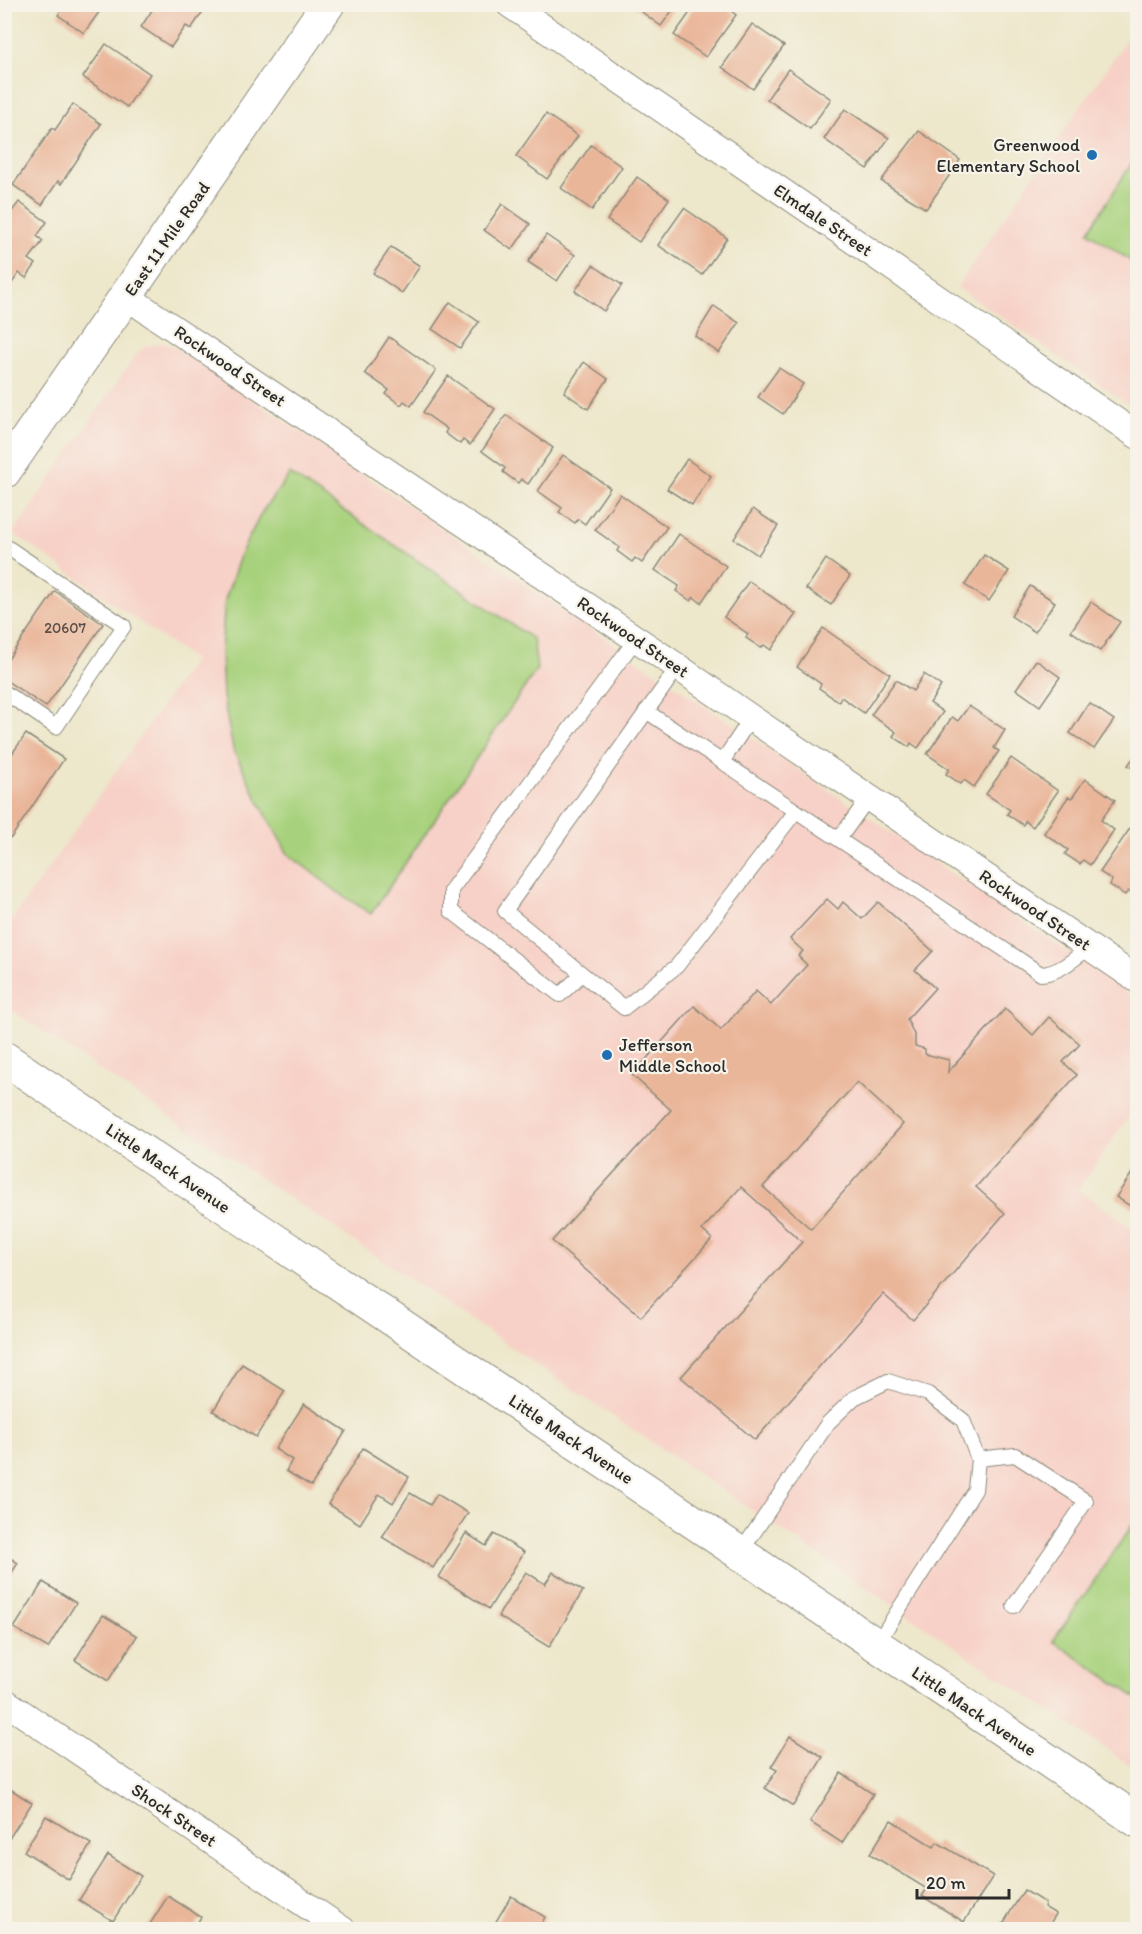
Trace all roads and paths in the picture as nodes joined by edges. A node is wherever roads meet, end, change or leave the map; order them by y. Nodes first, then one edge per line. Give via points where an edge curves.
1 (328, 4) edge
2 (509, 4) edge
3 (127, 297) junction
4 (1137, 436) edge
5 (4, 472) edge
6 (4, 545) edge
7 (636, 639) junction
8 (678, 667) junction
9 (4, 692) edge
10 (646, 711) junction
11 (751, 718) junction
12 (722, 762) junction
13 (869, 797) junction
14 (796, 811) junction
15 (839, 839) junction
16 (1090, 948) junction
17 (582, 974) junction
18 (1137, 980) edge
19 (4, 1058) edge
20 (978, 1459) junction
21 (740, 1553) junction
22 (1014, 1606) dead end
23 (876, 1645) junction
24 (4, 1701) edge
25 (1137, 1821) edge
26 (343, 1929) edge

1 - 3 main road, East 11 Mile Road
2 - 4 street, Elmdale Street
3 - 5 main road, East 11 Mile Road
3 - 7 street, Rockwood Street
6 - 9 lane via 124,626 56,727
7 - 8 street, Rockwood Street
7 - 17 lane via 451,890 451,911 560,995
8 - 10 lane
8 - 11 street, Rockwood Street
10 - 12 lane
10 - 17 lane via 505,910
11 - 12 lane
11 - 13 street, Rockwood Street
12 - 14 lane
13 - 15 lane
13 - 16 street, Rockwood Street
14 - 15 lane
14 - 17 lane via 676,966 624,1008
15 - 16 lane via 1041,974 1060,969
16 - 18 street, Rockwood Street
19 - 21 main road, Little Mack Avenue
20 - 21 lane via 963,1420 928,1394 888,1381 854,1398 828,1423
20 - 22 lane via 1016,1455 1086,1501
20 - 23 lane via 975,1490
21 - 23 main road, Little Mack Avenue
23 - 25 main road, Little Mack Avenue
24 - 26 street, Shock Street

